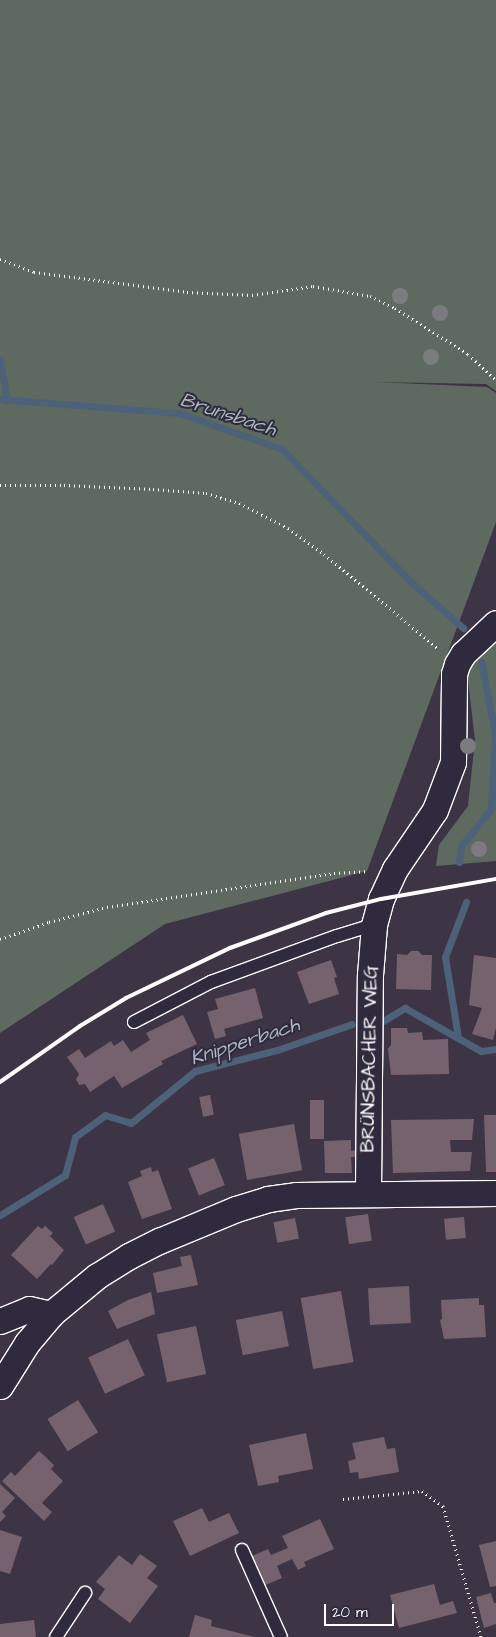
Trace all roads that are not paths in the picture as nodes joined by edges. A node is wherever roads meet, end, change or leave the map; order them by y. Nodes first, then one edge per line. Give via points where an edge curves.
1 (496, 623) edge
2 (374, 925) junction
3 (134, 1022) dead end
4 (368, 1193) junction
5 (496, 1193) edge
6 (51, 1314) junction
7 (0, 1321) edge
8 (0, 1386) edge
9 (242, 1550) dead end
10 (85, 1593) dead end
11 (56, 1637) edge
12 (281, 1637) edge

1 - 2 street, BRÜNSBACHER WEG via 463,654 457,664 454,674 453,762 435,810 395,869 381,899
2 - 3 lane via 211,982
2 - 4 street, BRÜNSBACHER WEG via 370,975
4 - 5 street
4 - 6 street via 296,1195 268,1199 236,1210 129,1256 97,1276
6 - 7 street via 29,1309
6 - 8 street via 27,1343
9 - 12 lane
10 - 11 lane

